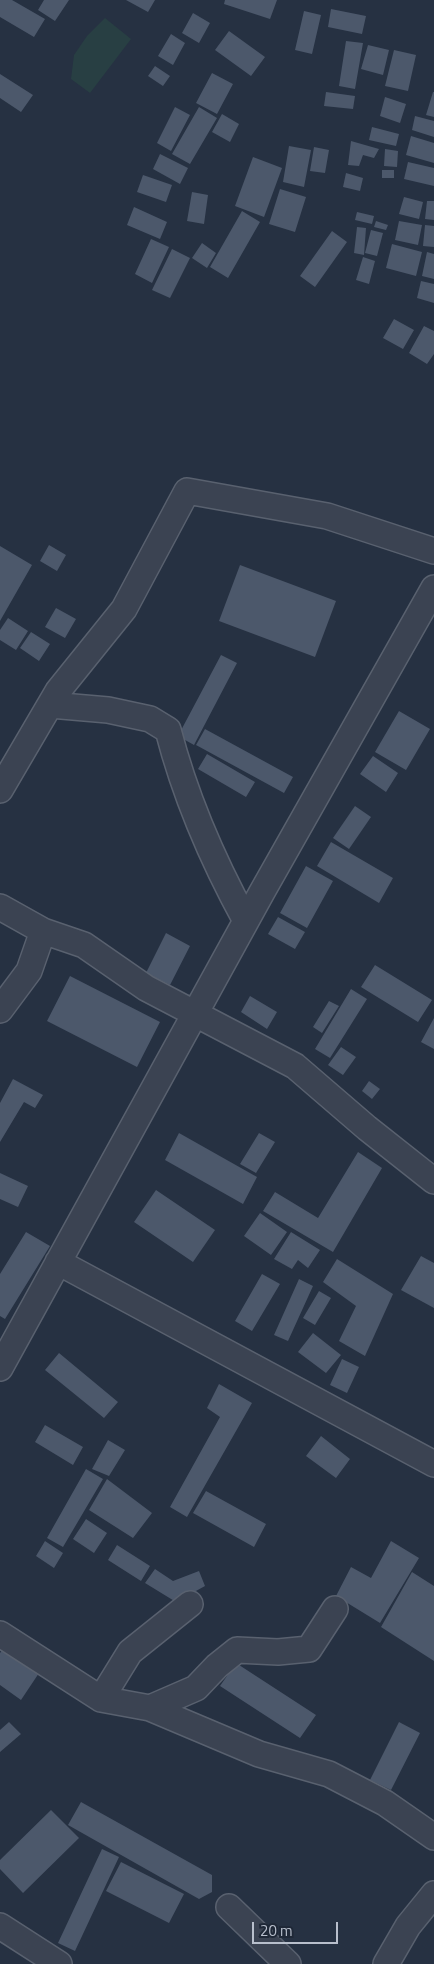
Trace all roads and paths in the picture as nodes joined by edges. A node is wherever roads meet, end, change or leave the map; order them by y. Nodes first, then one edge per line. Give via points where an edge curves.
1 (434, 551) edge
2 (434, 588) edge
3 (50, 705) junction
4 (0, 790) edge
5 (0, 907) edge
6 (246, 922) junction
7 (43, 931) junction
8 (0, 1010) edge
9 (195, 1014) junction
10 (434, 1181) edge
11 (58, 1262) junction
12 (0, 1368) edge
13 (434, 1464) edge
14 (190, 1604) dead end
15 (335, 1610) dead end
16 (0, 1634) edge
17 (101, 1699) junction
18 (150, 1708) junction
19 (434, 1837) edge
20 (434, 1894) edge
21 (229, 1907) dead end
22 (0, 1926) edge
23 (59, 1964) edge
24 (288, 1964) edge
25 (386, 1964) edge

1 - 3 street via 328,516 187,491 124,609
2 - 6 street
3 - 4 street
3 - 6 street via 108,710 150,719 168,730 177,766 201,826
5 - 7 street
6 - 9 street
7 - 8 street via 29,971
7 - 9 street via 84,945 146,988
9 - 10 street via 294,1066
9 - 11 street
11 - 12 street
11 - 13 street
14 - 17 street via 130,1652
15 - 18 street via 309,1649 278,1652 237,1650 196,1688
16 - 17 street
17 - 18 street
18 - 19 street via 259,1754 329,1774 385,1803
20 - 25 street via 408,1926
21 - 24 street
22 - 23 street

